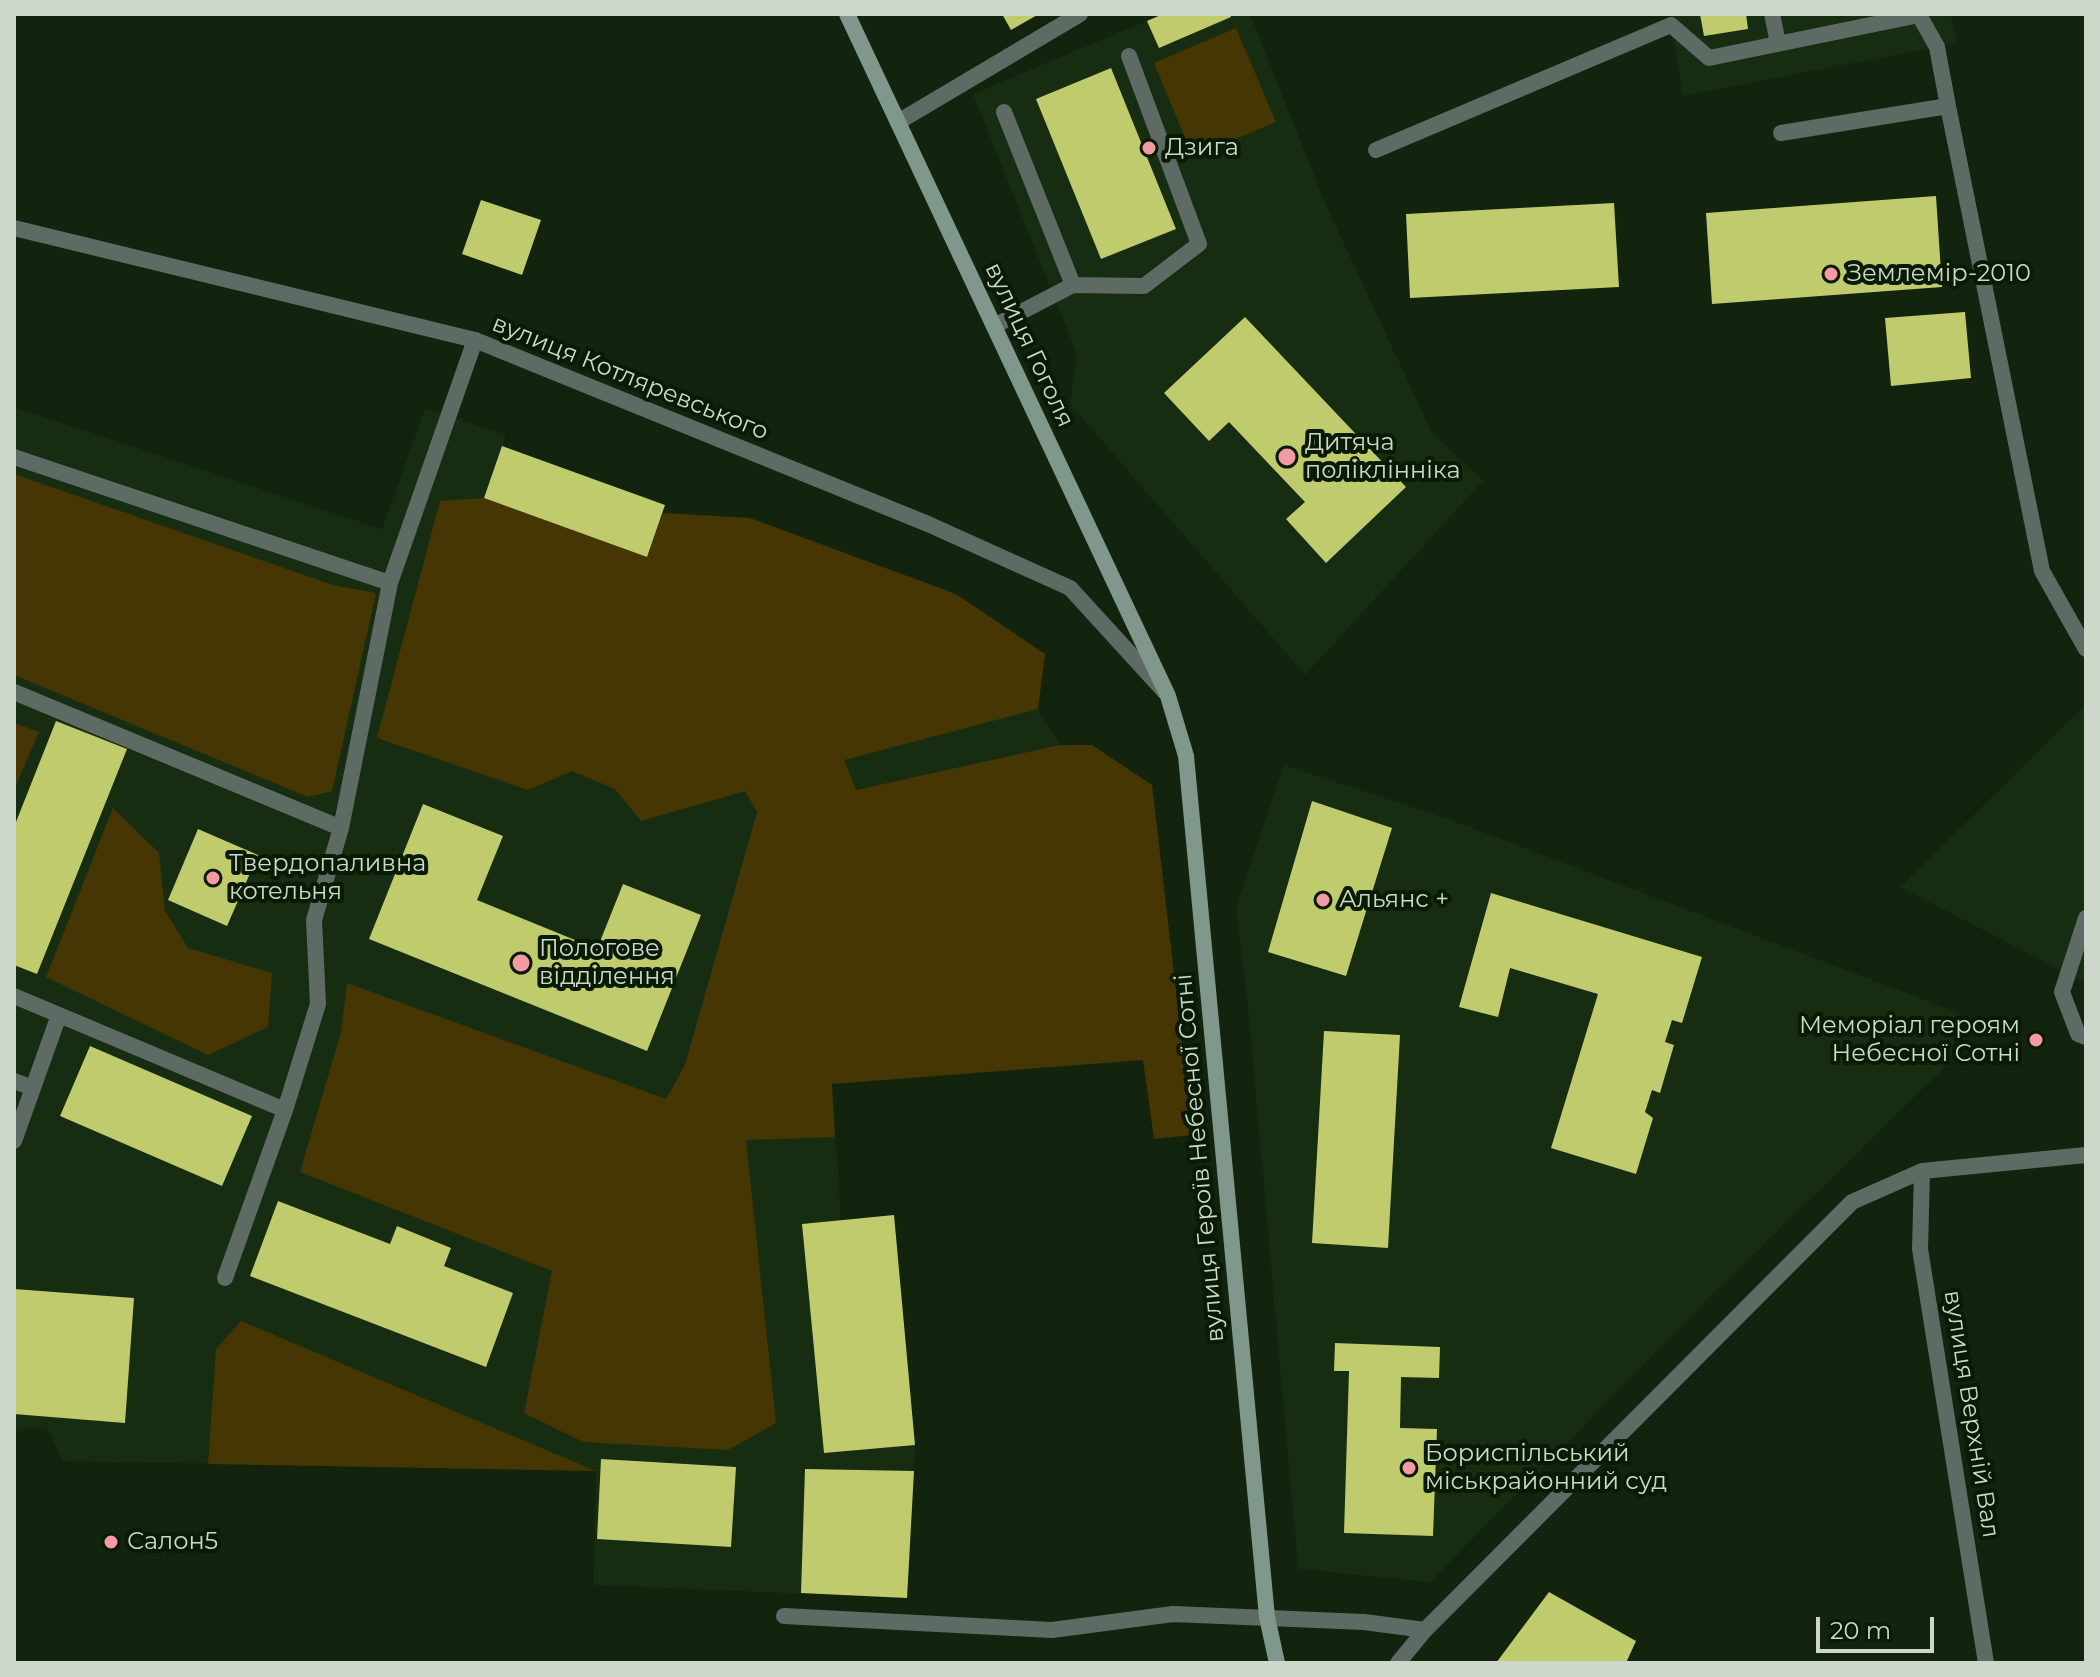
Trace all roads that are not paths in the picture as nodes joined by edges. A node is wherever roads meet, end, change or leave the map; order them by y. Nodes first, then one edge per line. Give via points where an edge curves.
1 (847, 14) edge
2 (1080, 14) edge
3 (1772, 14) edge
4 (1778, 43) junction
5 (1129, 56) dead end
6 (1948, 106) junction
7 (1004, 112) dead end
8 (898, 122) junction
9 (1781, 133) dead end
10 (1376, 150) dead end
11 (14, 228) edge
12 (1073, 285) junction
13 (994, 326) junction
14 (475, 340) junction
15 (14, 457) edge
16 (390, 583) junction
17 (2086, 649) edge
18 (14, 692) edge
19 (1168, 696) junction
20 (341, 828) junction
21 (2086, 918) edge
22 (14, 996) edge
23 (59, 1015) junction
24 (2086, 1037) edge
25 (14, 1081) edge
26 (33, 1088) junction
27 (285, 1110) junction
28 (14, 1141) edge
29 (2086, 1155) edge
30 (1922, 1171) junction
31 (225, 1278) dead end
32 (784, 1616) dead end
33 (1267, 1617) junction
34 (1425, 1630) junction
35 (1277, 1663) edge
36 (1398, 1663) edge
37 (1986, 1663) edge

1 - 8 street, вулиця Гоголя
2 - 8 street
3 - 4 street
4 - 6 street via 1919,15 1937,47
4 - 10 street via 1709,58 1671,25
5 - 12 street via 1199,244 1144,286
6 - 9 street
6 - 17 street via 2042,571
7 - 12 street
8 - 13 street, вулиця Гоголя
11 - 14 street, вулиця Котляревського
12 - 13 street
13 - 19 street, вулиця Гоголя
14 - 16 street
14 - 19 street, вулиця Котляревського via 928,524 1070,588
15 - 16 street
16 - 20 street
18 - 20 street
19 - 33 street, вулиця Героїв Небесної Сотні via 1186,756
20 - 27 street via 314,920 318,1004
21 - 24 street via 2062,992 2078,1034
22 - 23 street
23 - 26 street
23 - 27 street
25 - 26 street
26 - 28 street
27 - 31 street
29 - 30 street
30 - 34 street via 1852,1202
30 - 37 street, вулиця Верхній Вал via 1920,1249
32 - 33 street via 1052,1630 1173,1614
33 - 34 street
33 - 35 street, вулиця Героїв Небесної Сотні
34 - 36 street

